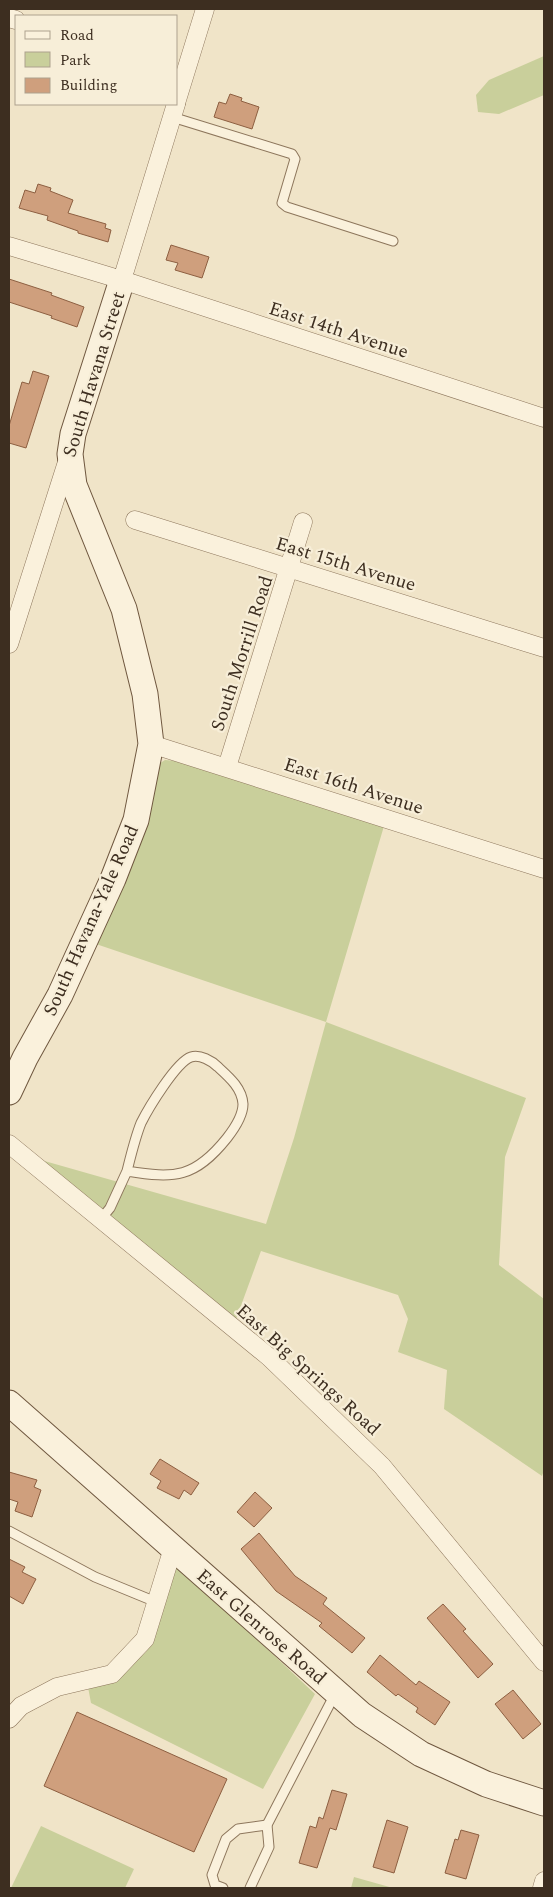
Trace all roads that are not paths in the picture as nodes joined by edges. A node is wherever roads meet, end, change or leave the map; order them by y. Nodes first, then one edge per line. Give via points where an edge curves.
1 (205, 9) edge
2 (178, 98) edge
3 (175, 108) edge
4 (393, 241) dead end
5 (9, 246) edge
6 (122, 280) junction
7 (544, 418) edge
8 (70, 454) junction
9 (135, 520) dead end
10 (303, 522) dead end
11 (290, 567) junction
12 (9, 644) edge
13 (544, 648) edge
14 (151, 744) junction
15 (227, 767) junction
16 (544, 869) edge
17 (9, 1092) edge
18 (9, 1144) edge
19 (127, 1171) junction
20 (101, 1220) junction
21 (9, 1403) edge
22 (9, 1531) edge
23 (173, 1548) junction
24 (156, 1602) junction
25 (544, 1662) edge
26 (336, 1692) junction
27 (9, 1719) edge
28 (544, 1803) edge
29 (267, 1825) junction
30 (544, 1881) edge
31 (223, 1888) edge
32 (250, 1888) edge
33 (542, 1888) edge

1 - 2 street, South Havana Street
3 - 4 lane via 292,154 295,159 282,203 287,207
3 - 6 street, South Havana Street
5 - 6 street, East 14th Avenue
6 - 7 street, East 14th Avenue
6 - 8 street, South Havana Street via 73,434
8 - 12 street, South Havana Street
8 - 14 street, South Havana-Yale Road via 74,485 124,609 146,694
9 - 11 street, East 15th Avenue
10 - 11 street, South Morrill Road
11 - 13 street, East 15th Avenue
11 - 15 street, South Morrill Road
14 - 15 street, East 16th Avenue
14 - 17 street, South Havana-Yale Road via 136,820 113,879 60,995
15 - 16 street, East 16th Avenue
18 - 20 street, East Big Springs Road
19 - 19 lane via 170,1175 194,1170 216,1152 236,1127 243,1105 237,1085 217,1065 201,1057 190,1057 153,1102 141,1124
19 - 20 lane
20 - 25 street, East Big Springs Road via 269,1357 382,1466
21 - 23 street, East Glenrose Road
22 - 24 lane via 95,1577
23 - 24 street
23 - 26 street, East Glenrose Road
24 - 27 street via 145,1639 112,1674 57,1687 21,1706
26 - 28 street, East Glenrose Road via 362,1715 421,1754 486,1784
26 - 29 lane
29 - 31 lane via 238,1829 226,1839 212,1875 215,1885
29 - 32 lane via 269,1847
30 - 33 street

